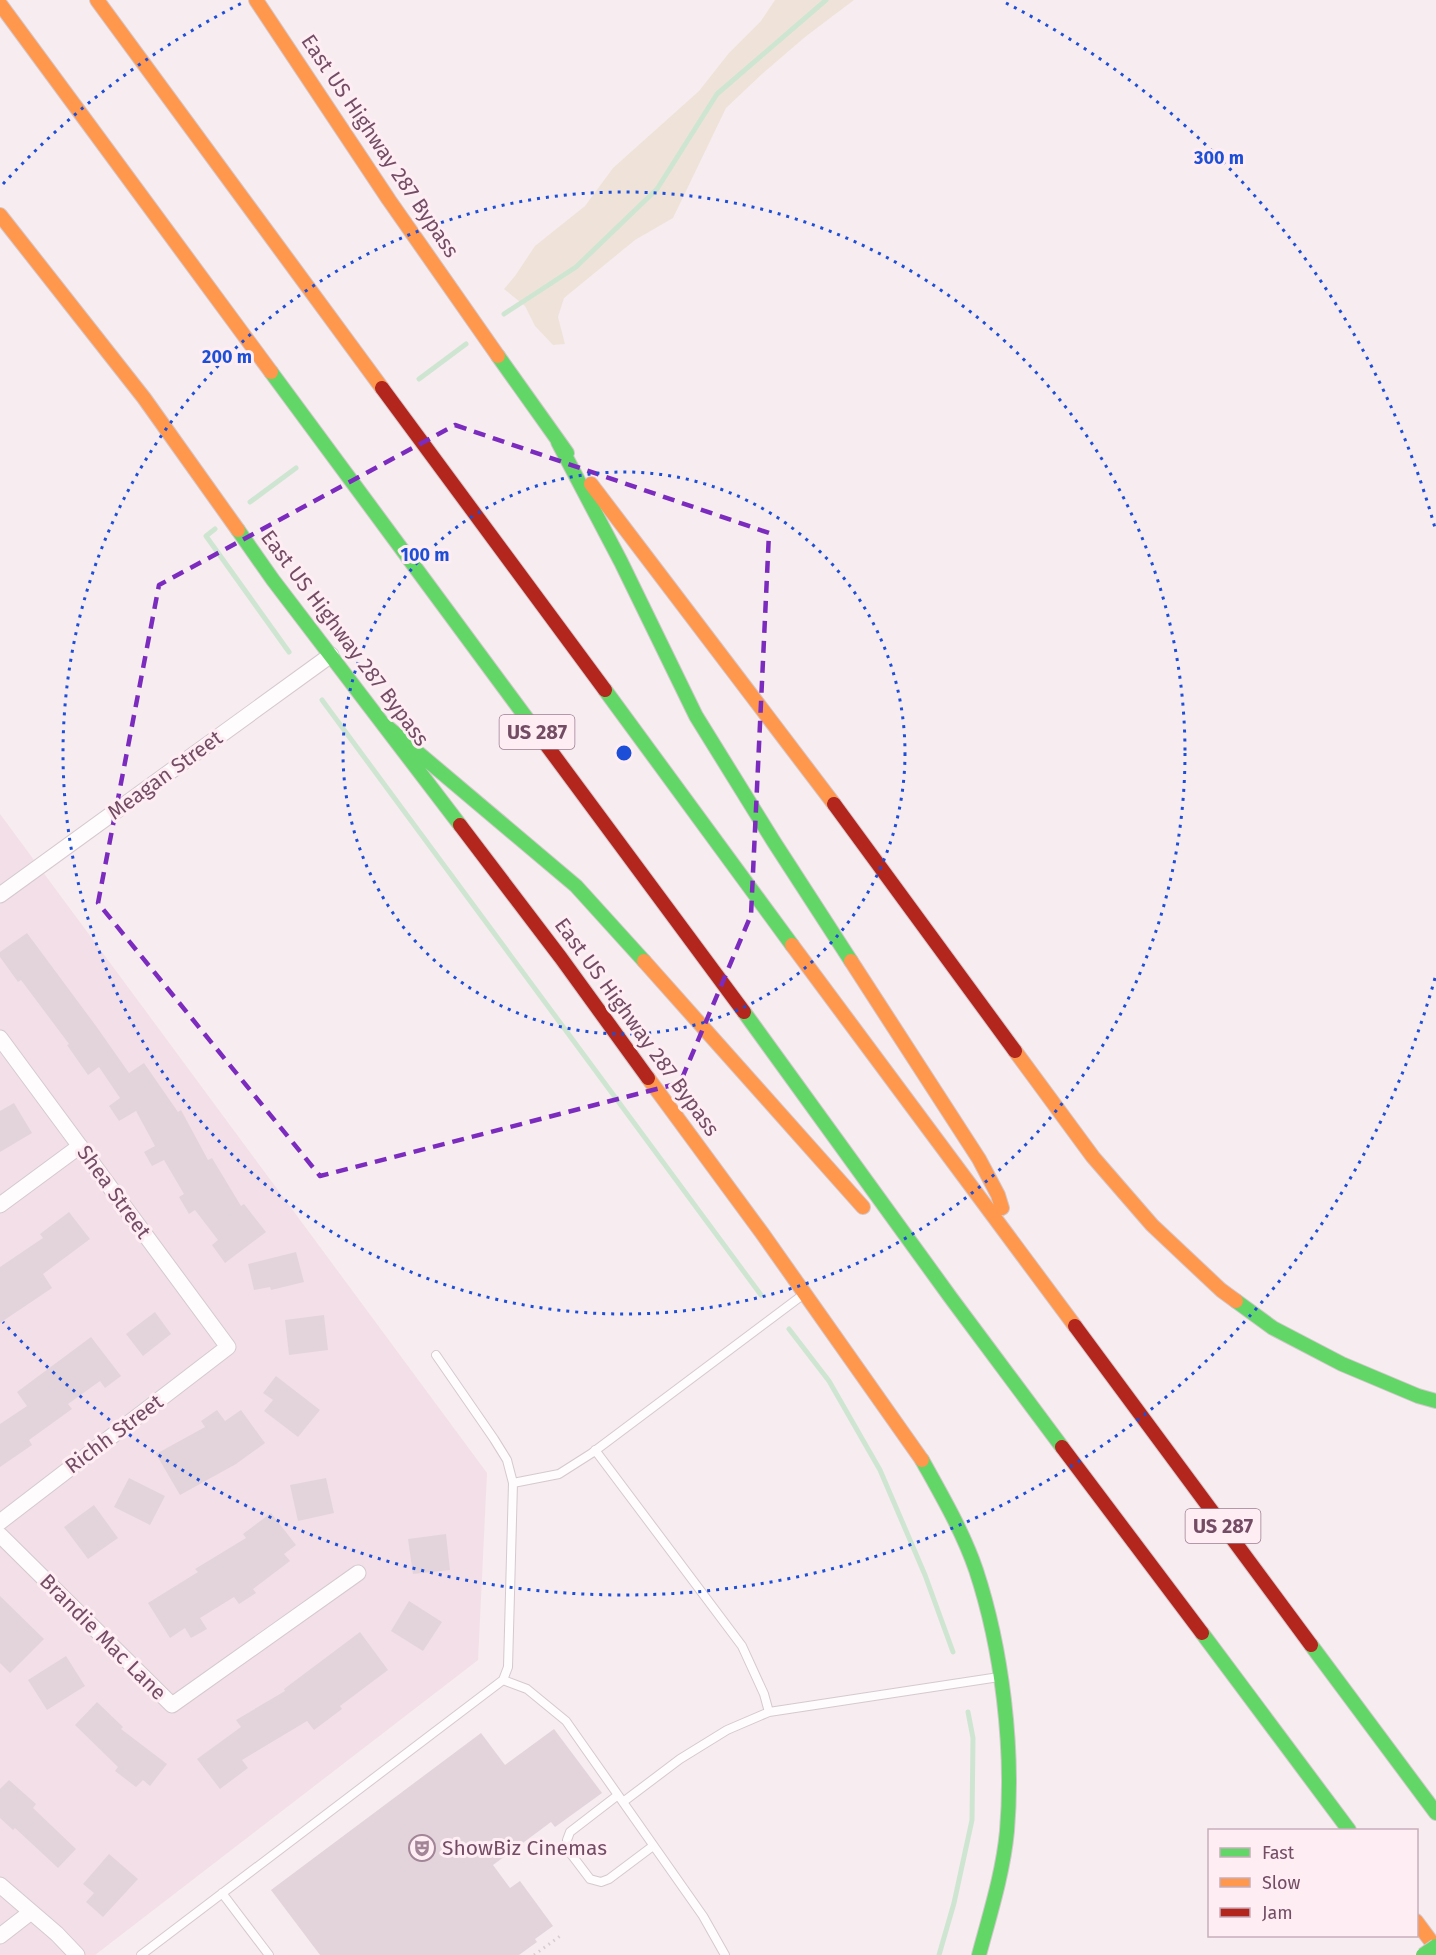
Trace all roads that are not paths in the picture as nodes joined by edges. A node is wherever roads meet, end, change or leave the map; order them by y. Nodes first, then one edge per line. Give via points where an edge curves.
1 (97, 0) edge
2 (256, 0) edge
3 (0, 4) edge
4 (0, 215) edge
5 (558, 442) junction
6 (331, 655) junction
7 (384, 724) junction
8 (0, 895) edge
9 (0, 1038) edge
10 (80, 1146) junction
11 (0, 1205) edge
12 (875, 1222) dead end
13 (1010, 1239) junction
14 (805, 1293) junction
15 (228, 1347) joint
16 (436, 1355) dead end
17 (982, 1362) dead end
18 (1436, 1401) edge
19 (596, 1450) junction
20 (1073, 1460) junction
21 (513, 1483) junction
22 (0, 1522) edge
23 (0, 1535) edge
24 (358, 1573) dead end
25 (1001, 1677) junction
26 (503, 1680) junction
27 (769, 1712) junction
28 (621, 1798) junction
29 (1436, 1813) edge
30 (1348, 1829) edge
31 (653, 1846) junction
32 (0, 1885) edge
33 (222, 1893) junction
34 (31, 1912) junction
35 (1418, 1924) edge
36 (0, 1936) edge
37 (1436, 1947) edge
38 (77, 1955) edge
39 (141, 1955) edge
40 (269, 1955) edge
41 (725, 1955) edge
42 (979, 1955) edge
43 (1423, 1955) edge

1 - 13 main road, US 287
2 - 5 main road, East US Highway 287 Bypass via 389,200
3 - 20 main road, US 287
4 - 6 main road, East US Highway 287 Bypass via 144,398
5 - 13 main road via 696,716 979,1159 998,1195
5 - 18 main road, East US Highway 287 Bypass via 854,830 1093,1157 1152,1226 1221,1290 1273,1328 1342,1364
6 - 7 main road, East US Highway 287 Bypass
6 - 8 street, Meagan Street
7 - 12 main road via 576,886 698,1018
7 - 14 main road, East US Highway 287 Bypass via 561,958
9 - 10 street, Shea Street
10 - 11 street
10 - 15 street, Shea Street
13 - 29 main road, US 287
14 - 19 lane
14 - 25 main road, East US Highway 287 Bypass via 916,1449 953,1515 976,1570
15 - 22 street, Richh Street
16 - 21 lane via 507,1460
17 - 20 main road via 1039,1437
19 - 21 lane via 559,1474
19 - 27 lane via 741,1646
20 - 30 main road, US 287
21 - 26 lane via 508,1667
23 - 24 street, Brandie Mac Lane via 172,1705
25 - 27 lane
25 - 42 main road, East US Highway 287 Bypass via 1008,1772 1007,1832
26 - 28 lane via 527,1689 566,1721
26 - 33 lane
27 - 28 lane via 726,1730
28 - 31 lane
28 - 31 lane via 570,1832 568,1850 590,1879 601,1882
31 - 41 lane via 703,1916
32 - 34 street
33 - 39 lane
33 - 40 lane
34 - 36 street
34 - 38 street
35 - 37 main road
37 - 43 main road, bridge

